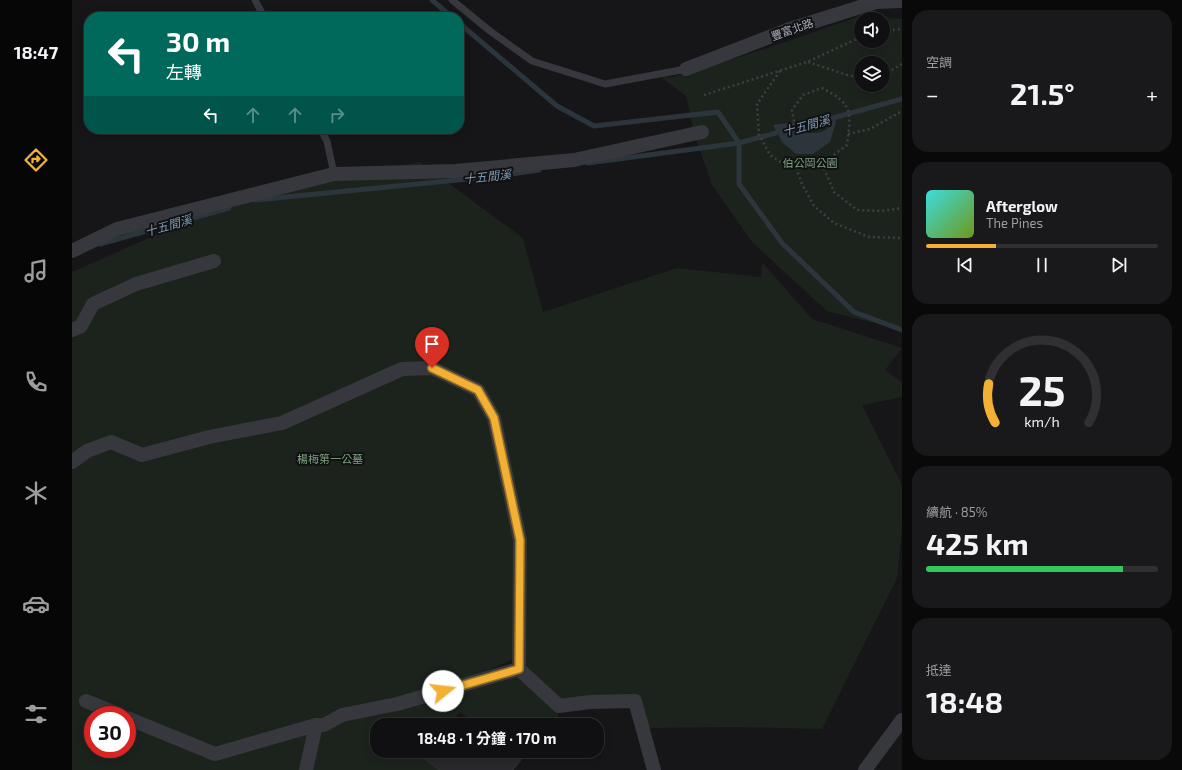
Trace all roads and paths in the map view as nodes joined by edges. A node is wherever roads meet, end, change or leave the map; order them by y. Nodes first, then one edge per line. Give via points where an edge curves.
1 (255, 0) edge
2 (452, 0) edge
3 (902, 1) edge
4 (261, 12) edge
5 (890, 30) edge
6 (902, 30) edge
7 (854, 40) edge
8 (807, 62) junction
9 (902, 64) edge
10 (686, 69) joint
11 (890, 71) edge
12 (780, 72) junction
13 (854, 76) edge
14 (704, 95) dead end
15 (902, 111) edge
16 (794, 122) dead end
17 (702, 132) dead end
18 (323, 134) edge
19 (848, 134) junction
20 (822, 164) junction
21 (796, 168) junction
22 (334, 174) junction
23 (902, 208) edge
24 (902, 238) edge
25 (72, 251) edge
26 (214, 261) dead end
27 (72, 330) edge
28 (72, 462) edge
29 (519, 669) junction
30 (86, 701) dead end
31 (98, 706) edge
32 (902, 720) edge
33 (136, 722) edge
34 (316, 725) junction
35 (306, 770) edge
36 (654, 770) edge
37 (865, 770) edge

1 - 4 lane
2 - 10 lane via 532,61 605,84
3 - 10 street, 豐富北路 via 876,2 787,30
5 - 6 path
7 - 8 path
8 - 12 path
8 - 13 path
9 - 11 path
12 - 14 path
12 - 21 path via 756,104 759,135 770,155 790,168
15 - 19 path via 870,129
16 - 19 path via 792,110 803,95 822,88 837,96 848,108
17 - 22 street via 574,160 456,171
18 - 22 lane via 327,141
19 - 20 path via 847,145
20 - 21 path
20 - 23 path via 834,192 857,210 882,212
21 - 24 path via 814,206 834,223 869,237
22 - 25 street via 117,229
26 - 27 street via 136,284 93,304 81,326
28 - 29 street via 88,451 111,442 142,455 282,423 402,368 432,368 478,390 494,418 520,540
29 - 34 street via 398,704 342,715 324,725
29 - 36 street via 559,706 635,701
30 - 31 street
32 - 37 street
33 - 34 street via 215,754
34 - 35 street

